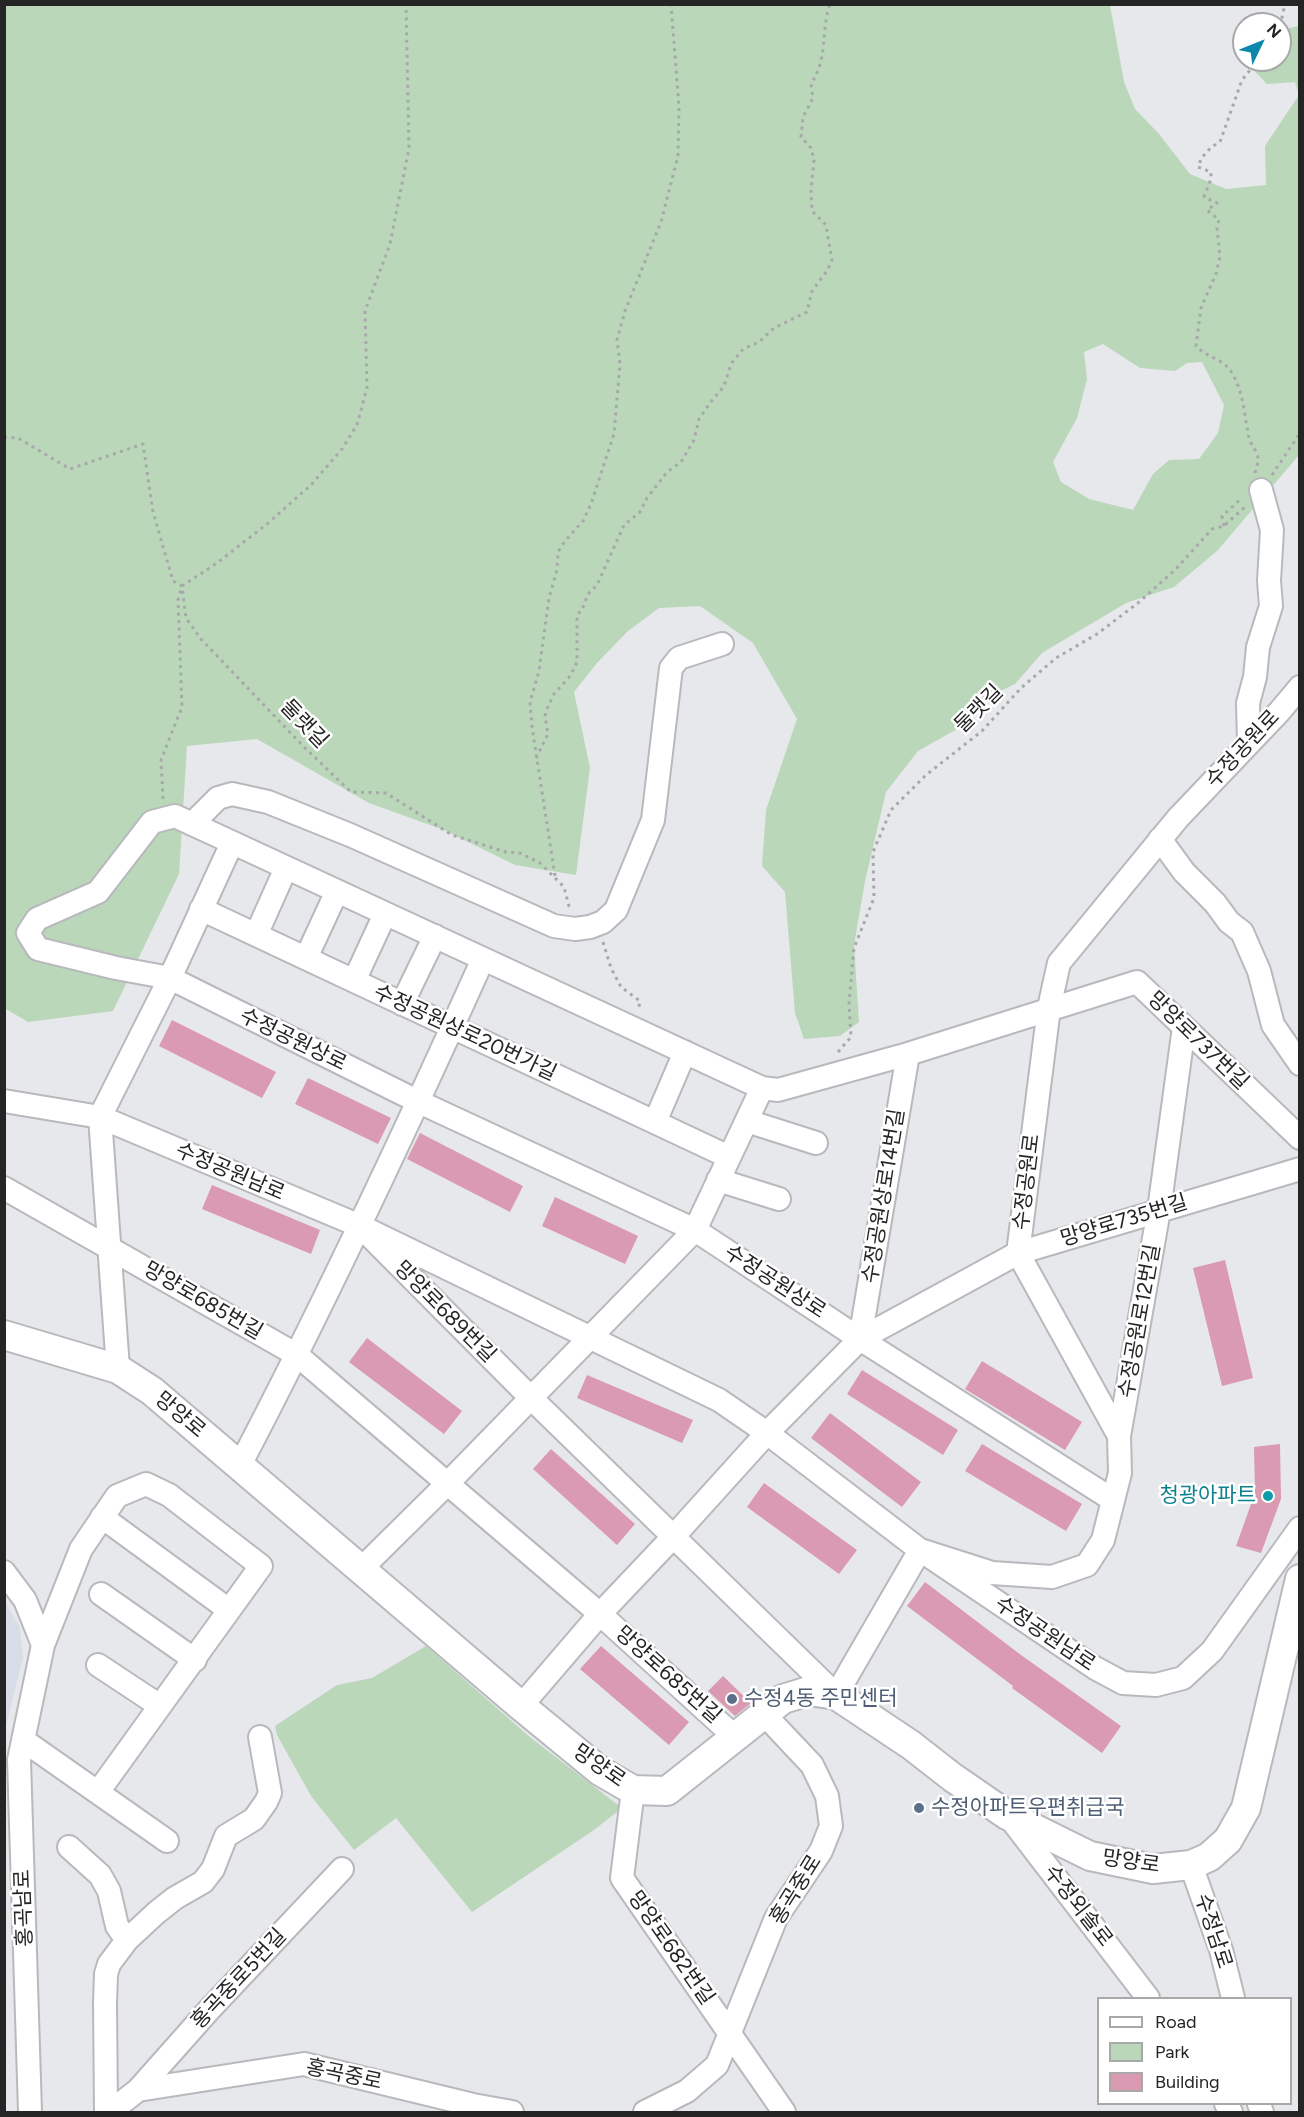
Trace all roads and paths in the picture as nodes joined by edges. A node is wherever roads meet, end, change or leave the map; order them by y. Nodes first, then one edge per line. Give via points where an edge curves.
1 (406, 4) edge
2 (671, 4) edge
3 (830, 4) edge
4 (1248, 72) edge
5 (1299, 434) edge
6 (4, 437) edge
7 (1253, 488) junction
8 (1224, 526) junction
9 (182, 586) junction
10 (722, 644) dead end
11 (1299, 687) edge
12 (1248, 743) junction
13 (536, 758) junction
14 (165, 818) junction
15 (192, 824) junction
16 (1160, 839) junction
17 (232, 843) junction
18 (286, 868) junction
19 (555, 878) junction
20 (336, 891) junction
21 (201, 909) junction
22 (385, 914) junction
23 (590, 927) junction
24 (256, 935) junction
25 (435, 936) junction
26 (306, 958) junction
27 (483, 959) junction
28 (170, 978) junction
29 (354, 981) junction
30 (402, 1004) junction
31 (1049, 1008) junction
32 (452, 1027) junction
33 (1184, 1027) junction
34 (633, 1028) junction
35 (685, 1052) junction
36 (908, 1054) junction
37 (835, 1055) dead end
38 (1299, 1064) edge
39 (762, 1088) junction
40 (4, 1101) edge
41 (417, 1101) junction
42 (100, 1117) junction
43 (747, 1121) junction
44 (655, 1122) junction
45 (1299, 1138) edge
46 (816, 1143) dead end
47 (729, 1157) junction
48 (1299, 1168) edge
49 (718, 1180) junction
50 (4, 1188) edge
51 (779, 1199) dead end
52 (1159, 1210) junction
53 (360, 1226) junction
54 (695, 1230) junction
55 (108, 1247) junction
56 (1018, 1253) junction
57 (4, 1335) edge
58 (589, 1337) junction
59 (860, 1339) junction
60 (297, 1355) junction
61 (118, 1369) junction
62 (530, 1397) junction
63 (767, 1433) junction
64 (1119, 1436) junction
65 (240, 1465) junction
66 (447, 1484) junction
67 (1113, 1500) junction
68 (102, 1517) junction
69 (1299, 1528) edge
70 (673, 1537) junction
71 (920, 1550) junction
72 (361, 1569) junction
73 (4, 1572) edge
74 (1299, 1579) edge
75 (100, 1594) dead end
76 (229, 1610) junction
77 (600, 1614) junction
78 (43, 1645) junction
79 (1291, 1655) edge
80 (195, 1660) junction
81 (98, 1665) dead end
82 (836, 1695) junction
83 (160, 1706) junction
84 (521, 1706) junction
85 (764, 1714) junction
86 (260, 1737) dead end
87 (735, 1737) junction
88 (15, 1754) edge
89 (633, 1790) junction
90 (98, 1792) junction
91 (1007, 1815) junction
92 (167, 1841) dead end
93 (69, 1847) dead end
94 (1191, 1865) junction
95 (342, 1869) dead end
96 (127, 1940) junction
97 (1147, 1997) edge
98 (1233, 1997) edge
99 (730, 2032) junction
100 (138, 2090) junction
101 (30, 2112) edge
102 (108, 2112) edge
103 (512, 2112) edge
104 (645, 2112) edge
105 (784, 2112) edge

1 - 9 path via 409,148 390,244 365,310 367,388 357,424 342,449 311,485 267,524
2 - 13 path via 679,107 678,156 661,222 617,340 620,364 614,434 583,521 558,552 539,671 530,702
3 - 13 path via 823,57 811,84 813,98 803,117 801,137 812,148 812,211 826,225 832,261 812,291 807,312 743,349 731,364 724,386 699,419 681,462 667,472 640,512 624,525 597,585 577,615 577,662 548,706 548,734
4 - 7 path via 1220,142 1201,158 1198,167 1210,172 1204,197 1217,203 1207,210 1220,220 1220,257 1201,308 1196,346 1203,354 1220,361 1234,378 1243,402 1249,440 1258,457
5 - 7 path, 둘랫길
6 - 9 path, 둘랫길 via 18,438 70,469 143,444 153,512 173,581
7 - 8 path, 둘랫길 via 1240,512
7 - 8 path via 1222,516
7 - 12 street via 1272,530 1271,606 1258,647 1248,703
8 - 37 path, 둘랫길 via 1212,529 1138,603 1047,665 982,731 926,775 891,810 873,852 874,898 854,948 849,1003 851,1037
9 - 14 path via 178,600 182,707 161,760
9 - 19 path, 둘랫길 via 186,618 201,639 351,792 386,793 452,835 520,853 540,862
10 - 23 street via 679,658 671,668 654,820 616,910
11 - 12 street, 수정공원로
12 - 16 street, 수정공원로
13 - 19 path
14 - 15 street via 175,816
14 - 28 street, 수정공원상로 via 152,822 98,892 37,919 28,933 38,949
15 - 17 street
15 - 23 street via 218,798 232,794 268,802 554,926
16 - 31 street, 수정공원로 via 1059,963
16 - 38 street via 1184,872 1242,932 1259,971 1273,1025
17 - 18 street
17 - 21 street
18 - 20 street
18 - 24 street
19 - 23 path, 둘랫길 via 564,887 569,906
20 - 22 street
20 - 26 street
21 - 24 street, 수정공원상로20번가길
21 - 28 street
22 - 25 street
22 - 29 street
23 - 34 path, 둘랫길 via 605,944 621,987 640,1001
24 - 26 street, 수정공원상로20번가길
25 - 27 street
25 - 30 street
26 - 29 street, 수정공원상로20번가길
27 - 32 street
27 - 34 street
28 - 41 street, 수정공원상로
28 - 42 street
29 - 30 street, 수정공원상로20번가길
30 - 32 street, 수정공원상로20번가길
31 - 33 street, 망양로737번길 via 1137,982
31 - 36 street
31 - 56 street, 수정공원로
32 - 41 street
32 - 44 street, 수정공원상로20번가길
33 - 45 street, 망양로737번길
33 - 52 street, 수정공원로12번길
34 - 35 street
35 - 39 street
35 - 44 street
36 - 39 street via 778,1090
36 - 59 street, 수정공원상로14번길
39 - 43 street
40 - 42 street, 수정공원남로
41 - 53 street
41 - 54 street, 수정공원상로
42 - 53 street, 수정공원남로
42 - 55 street
43 - 46 street
43 - 47 street
44 - 47 street, 수정공원상로20번가길
47 - 49 street
48 - 52 street, 망양로735번길
49 - 51 street
49 - 54 street
50 - 55 street, 망양로685번길
52 - 56 street, 망양로735번길
52 - 64 street, 수정공원로12번길
53 - 58 street, 수정공원남로
53 - 60 street
53 - 62 street, 망양로689번길
54 - 58 street
54 - 59 street, 수정공원상로
55 - 60 street, 망양로685번길
55 - 61 street
56 - 59 street, 망양로735번길
56 - 64 street, 수정공원로
57 - 61 main road, 망양로
58 - 62 street
58 - 63 street, 수정공원남로 via 719,1400
59 - 63 street
59 - 67 street, 수정공원상로
60 - 65 street
60 - 66 street, 망양로685번길
61 - 65 main road, 망양로 via 152,1391
62 - 66 street
62 - 70 street, 망양로689번길
63 - 70 street
63 - 71 street, 수정공원남로
64 - 67 street, 수정공원로 via 1119,1473
65 - 72 main road, 망양로
66 - 72 street
66 - 77 street, 망양로685번길
67 - 71 street, 수정공원로 via 1103,1540 1087,1565 1052,1577 992,1573
68 - 76 street
68 - 76 street, 홍곡남로 via 117,1496 146,1484 170,1495 261,1566
68 - 78 street, 홍곡남로 via 81,1549
69 - 71 street, 수정공원남로 via 1212,1651 1183,1678 1156,1685 1123,1683 1095,1668
70 - 77 street, 망양로685번길
70 - 82 street, 망양로689번길
71 - 82 street
72 - 84 main road, 망양로
73 - 78 street via 25,1600
74 - 79 main road, 망양로
75 - 80 street
76 - 80 street
77 - 84 street
77 - 87 street, 망양로685번길
78 - 88 street, 홍곡남로
79 - 94 main road, 망양로 via 1246,1808 1228,1840 1209,1857
80 - 83 street
81 - 83 street
82 - 85 main road, 망양로 via 809,1691 783,1699
82 - 91 main road, 망양로
83 - 90 street
84 - 89 main road, 망양로 via 600,1771
85 - 87 main road, 망양로
85 - 99 street, 홍곡중로 via 812,1766 827,1796 831,1826 821,1851 776,1918
86 - 96 street via 270,1793 266,1803 254,1819 226,1836 213,1869 203,1882 175,1898
87 - 89 main road, 망양로 via 668,1791
88 - 90 street
88 - 101 street, 홍곡남로
89 - 99 street, 망양로682번길 via 622,1878
90 - 92 street
91 - 94 main road, 망양로 via 1090,1856 1153,1869
91 - 97 street, 수정외솔로
93 - 96 street via 99,1875 109,1891 117,1926
94 - 98 street, 수정남로
95 - 100 street, 홍곡중로5번길
96 - 102 street via 106,1974
99 - 104 street, 홍곡중로 via 717,2065 687,2091
99 - 105 street, 망양로682번길
100 - 102 street, 홍곡중로
100 - 103 street, 홍곡중로 via 304,2064

